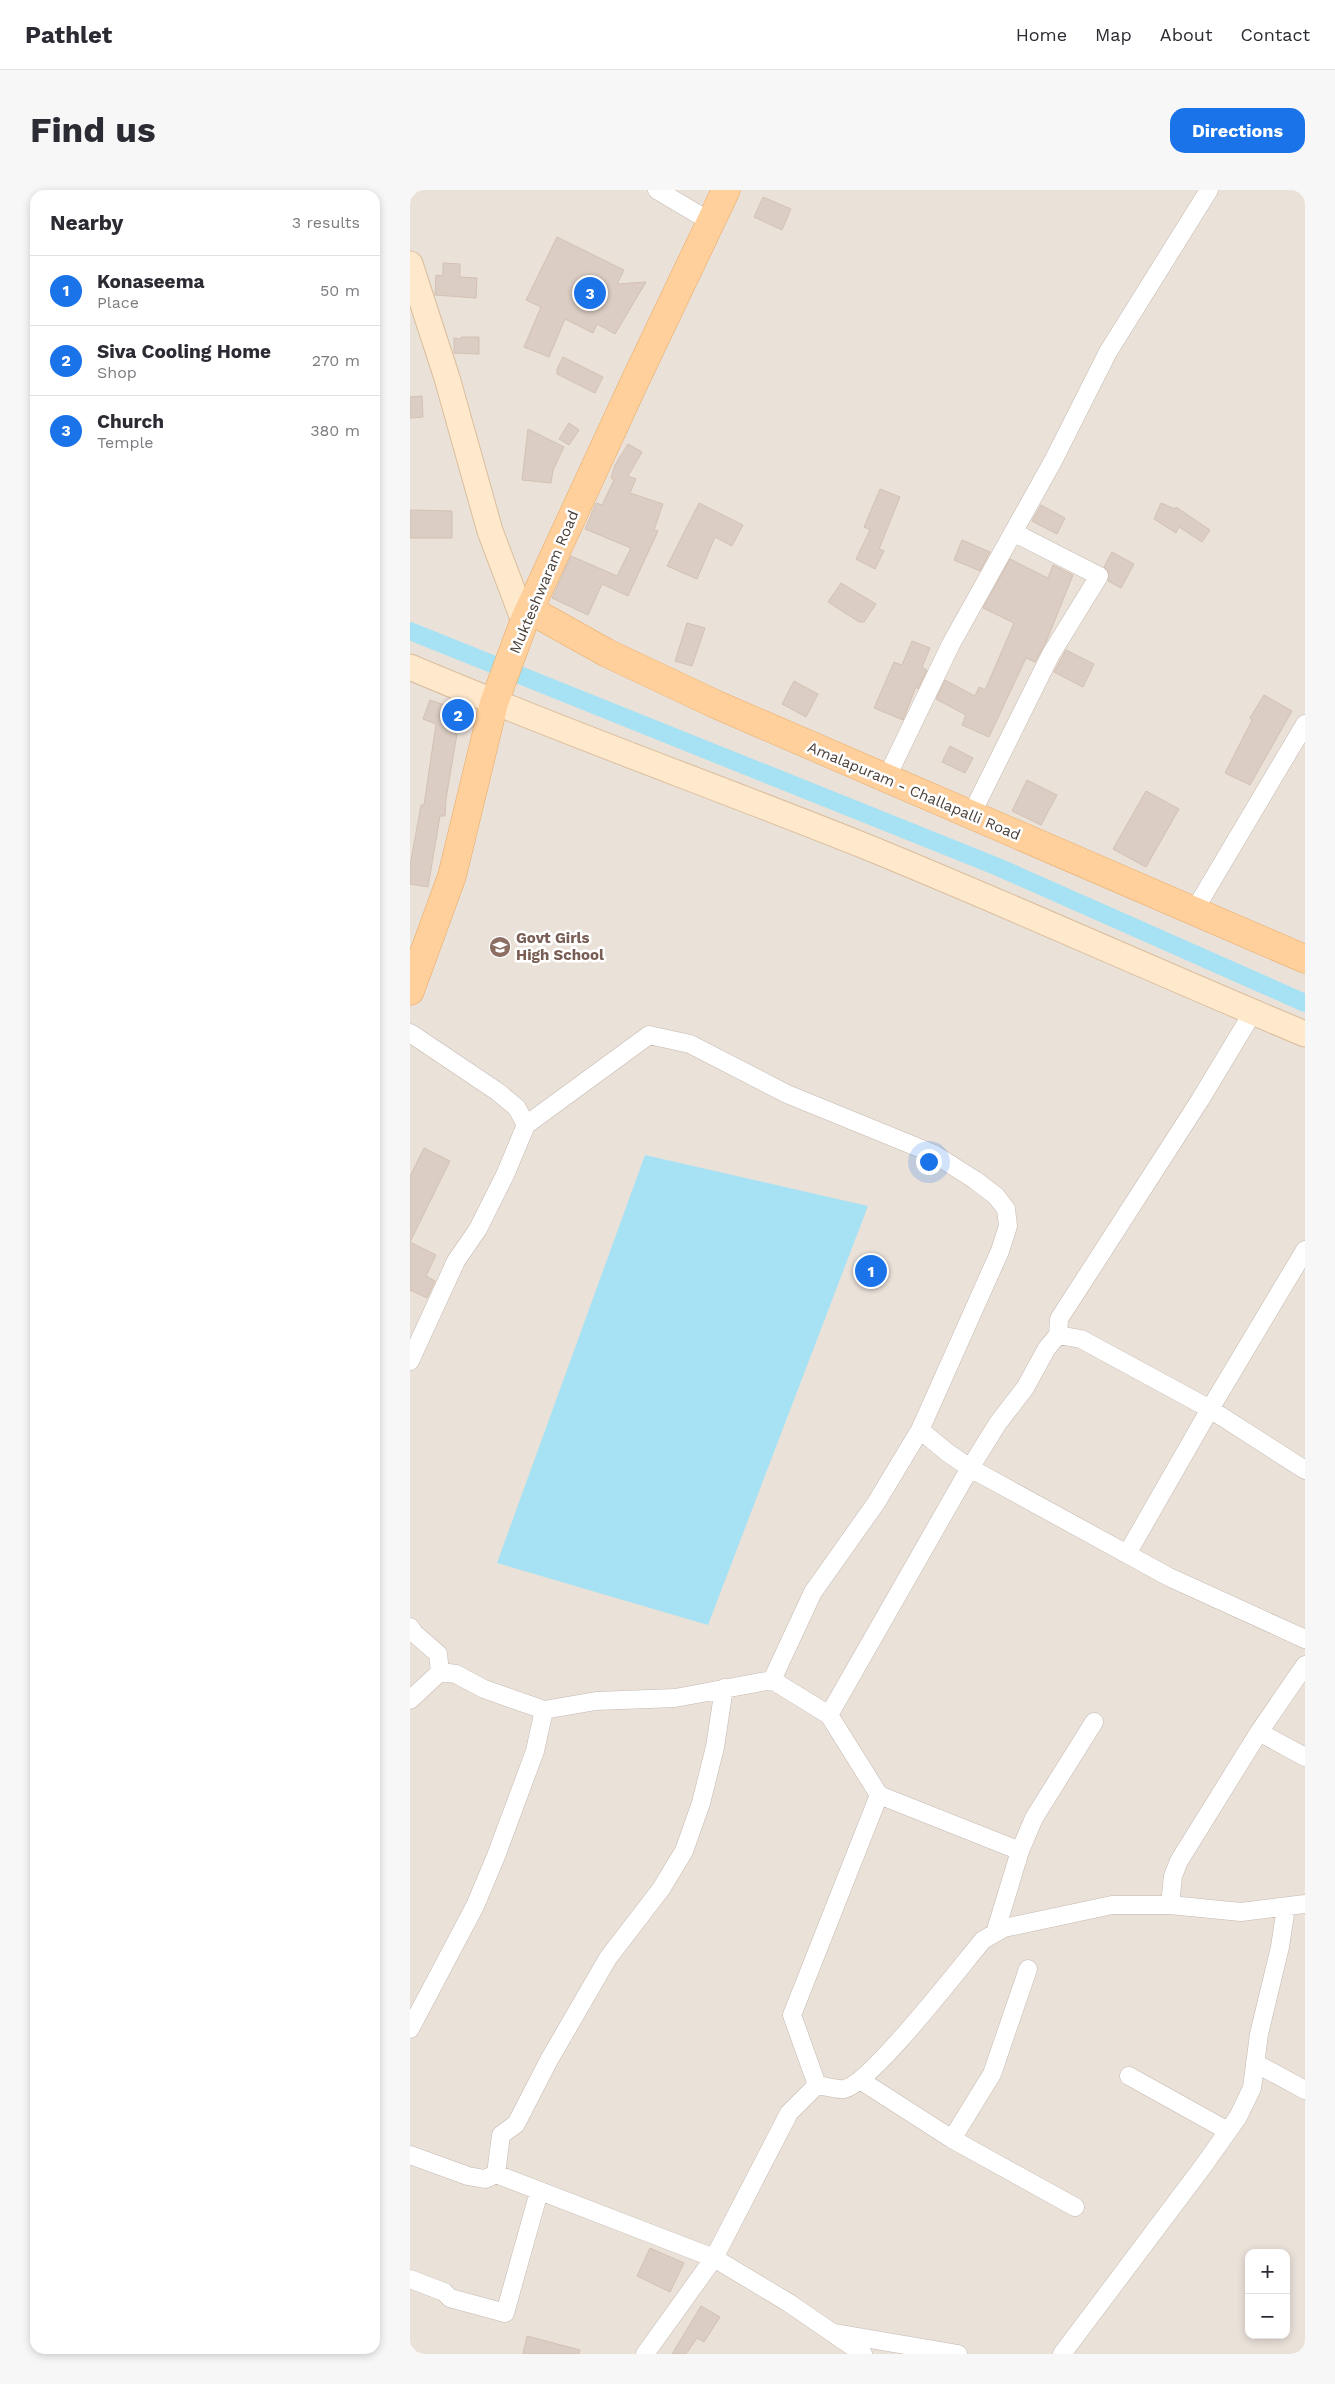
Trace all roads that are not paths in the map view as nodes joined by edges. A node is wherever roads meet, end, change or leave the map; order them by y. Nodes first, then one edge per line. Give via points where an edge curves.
1 (657, 190) edge
2 (726, 190) edge
3 (1209, 190) edge
4 (710, 222) junction
5 (410, 264) edge
6 (1013, 532) junction
7 (526, 618) junction
8 (410, 667) edge
9 (497, 697) junction
10 (1305, 724) edge
11 (886, 779) junction
12 (971, 815) junction
13 (1194, 911) junction
14 (1305, 959) edge
15 (410, 991) edge
16 (1253, 1012) junction
17 (410, 1033) edge
18 (1305, 1034) edge
19 (526, 1125) junction
20 (1305, 1250) edge
21 (1058, 1335) junction
22 (410, 1361) edge
23 (1210, 1409) junction
24 (920, 1430) junction
25 (970, 1468) junction
26 (1305, 1470) edge
27 (1127, 1554) junction
28 (410, 1627) edge
29 (1305, 1639) edge
30 (1305, 1665) edge
31 (440, 1672) junction
32 (772, 1680) junction
33 (724, 1688) junction
34 (410, 1700) edge
35 (544, 1710) junction
36 (829, 1715) junction
37 (1094, 1722) dead end
38 (1260, 1732) junction
39 (1305, 1757) edge
40 (879, 1794) junction
41 (1020, 1851) junction
42 (1305, 1904) edge
43 (1170, 1905) junction
44 (1286, 1907) junction
45 (995, 1933) junction
46 (1028, 1969) dead end
47 (410, 2029) edge
48 (1255, 2063) junction
49 (1129, 2076) dead end
50 (860, 2080) junction
51 (817, 2085) junction
52 (1305, 2090) edge
53 (1228, 2131) junction
54 (952, 2139) junction
55 (410, 2154) edge
56 (496, 2174) junction
57 (539, 2192) junction
58 (1075, 2207) dead end
59 (714, 2258) junction
60 (410, 2279) edge
61 (828, 2331) junction
62 (645, 2354) edge
63 (863, 2354) edge
64 (958, 2354) edge
65 (1062, 2354) edge

1 - 4 street
2 - 4 main road, Mukteshwaram Road
3 - 6 street via 1108,352
4 - 7 main road, Mukteshwaram Road
5 - 7 street via 490,531 521,613
6 - 11 street via 951,644
6 - 12 street via 1099,576 1051,654
7 - 9 main road, Mukteshwaram Road
7 - 11 main road, Amalapuram - Challapalli Road
8 - 9 street
9 - 15 main road, Mukteshwaram Road via 452,876
9 - 16 street via 930,873
10 - 13 street
11 - 12 main road, Amalapuram - Challapalli Road
12 - 13 main road, Amalapuram - Challapalli Road
13 - 14 main road, Amalapuram - Challapalli Road
16 - 18 street
16 - 21 street via 1059,1319
17 - 19 street via 498,1092 517,1108
19 - 22 street via 505,1175 478,1229 456,1261
19 - 24 street via 649,1035 690,1044 788,1094 934,1154 996,1196 1006,1210 1008,1226 1000,1251
20 - 23 street
21 - 23 street via 1081,1338
21 - 25 street
23 - 26 street
23 - 27 street
24 - 25 street
24 - 32 street via 876,1503 812,1592
25 - 27 street
25 - 36 street
27 - 29 street via 1169,1577
28 - 31 street via 438,1654
30 - 38 street
31 - 34 street
31 - 35 street via 456,1674 484,1689
32 - 33 street
32 - 36 street
33 - 35 street via 675,1698 596,1701
33 - 56 street via 702,1803 684,1851 662,1889 608,1958 516,2124 501,2135
35 - 47 street via 535,1751 496,1856 474,1906
36 - 40 street
37 - 41 street via 1034,1818
38 - 39 street
38 - 43 street via 1179,1861 1173,1876
40 - 41 street
40 - 51 street via 792,2015
41 - 45 street
42 - 44 street
43 - 44 street via 1241,1912
43 - 45 street via 1112,1905 1004,1928
44 - 48 street
45 - 50 street via 983,1940 887,2055
46 - 54 street via 992,2074
48 - 52 street
48 - 53 street via 1252,2088
49 - 53 street
50 - 51 street via 844,2089
50 - 54 street
51 - 59 street via 789,2113
53 - 65 street
54 - 58 street
55 - 56 street via 468,2176 485,2178
56 - 57 street
57 - 59 street
57 - 60 street via 505,2313 450,2298 444,2292
59 - 61 street
59 - 62 street
61 - 63 street
61 - 64 street

